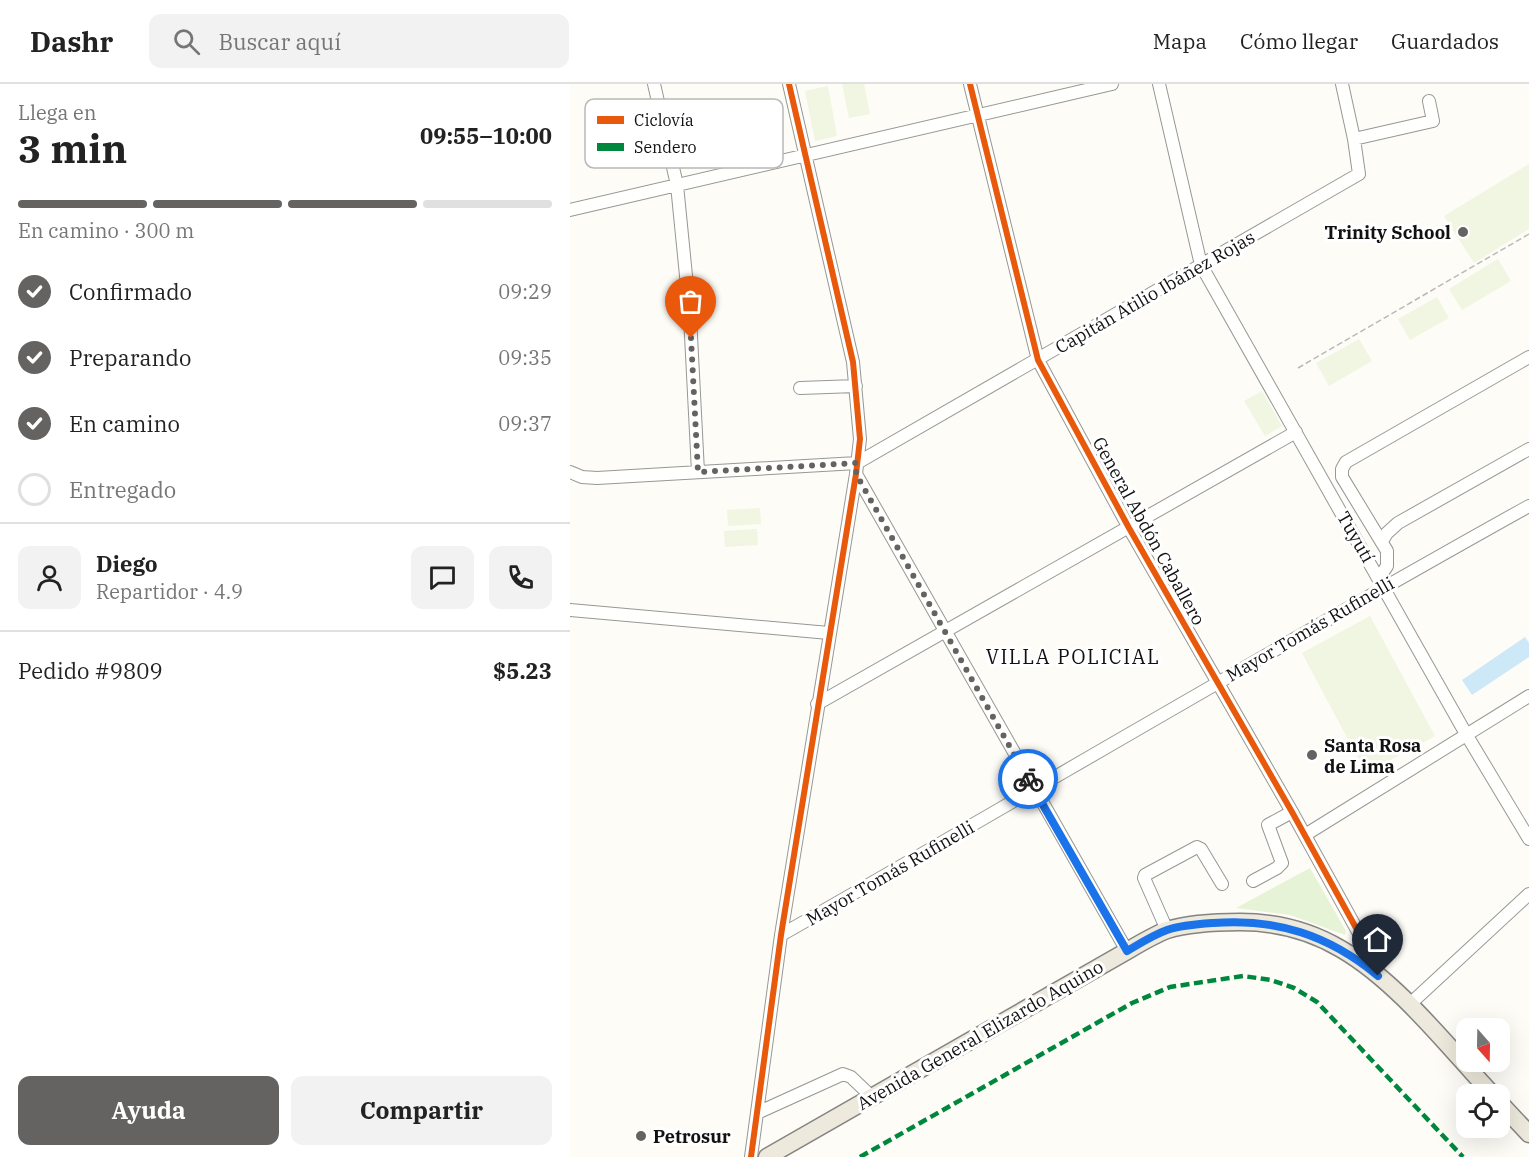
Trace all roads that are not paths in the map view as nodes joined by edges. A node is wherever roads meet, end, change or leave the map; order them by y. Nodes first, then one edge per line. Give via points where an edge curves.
1 (654, 84) edge
2 (789, 84) edge
3 (970, 84) edge
4 (1112, 84) edge
5 (1159, 84) edge
6 (1342, 84) edge
7 (657, 99) edge
8 (1429, 100) dead end
9 (977, 115) junction
10 (1354, 139) junction
11 (805, 155) junction
12 (783, 160) edge
13 (673, 168) edge
14 (750, 168) edge
15 (677, 185) junction
16 (570, 210) edge
17 (1201, 265) junction
18 (1529, 357) edge
19 (1038, 360) junction
20 (856, 386) junction
21 (800, 388) dead end
22 (1296, 432) junction
23 (1529, 449) edge
24 (856, 469) junction
25 (570, 472) edge
26 (698, 472) junction
27 (1529, 506) edge
28 (1129, 528) junction
29 (1382, 541) junction
30 (1382, 582) junction
31 (570, 610) edge
32 (944, 631) junction
33 (829, 633) junction
34 (1218, 681) junction
35 (1529, 696) edge
36 (817, 704) junction
37 (1466, 734) junction
38 (1034, 790) junction
39 (1292, 812) junction
40 (1305, 835) junction
41 (1529, 839) edge
42 (1253, 881) dead end
43 (1222, 884) dead end
44 (1529, 894) edge
45 (1167, 930) junction
46 (781, 935) junction
47 (1127, 951) junction
48 (1366, 966) junction
49 (1409, 1005) junction
50 (1483, 1084) edge
51 (872, 1097) junction
52 (757, 1113) junction
53 (1510, 1114) edge
54 (1529, 1134) edge
55 (751, 1157) edge
56 (767, 1157) edge

1 - 7 street
2 - 11 street
3 - 9 street, General Abdón Caballero
4 - 9 street
5 - 17 street, Tuyutí
6 - 10 street
8 - 10 street via 1433,121
9 - 11 street
9 - 19 street, General Abdón Caballero
10 - 17 street, Capitán Atilio Ibáñez Rojas via 1359,174
11 - 12 street
11 - 20 street
13 - 15 street
14 - 15 street
15 - 16 street
15 - 26 street via 690,316
17 - 19 street, Capitán Atilio Ibáñez Rojas
17 - 22 street, Tuyutí
18 - 29 street via 1346,462 1342,477
19 - 24 street, Capitán Atilio Ibáñez Rojas
19 - 28 street, General Abdón Caballero
20 - 21 street
20 - 24 street via 860,439
22 - 28 street
22 - 30 street, Tuyutí
23 - 29 street via 1398,523
24 - 26 street
24 - 32 street
24 - 33 street
25 - 26 street via 597,477
27 - 30 street, Mayor Tomás Rufinelli
28 - 32 street
28 - 34 street, General Abdón Caballero
29 - 30 street via 1387,566
30 - 34 street, Mayor Tomás Rufinelli
30 - 37 street, Tuyutí
31 - 33 street
32 - 36 street
32 - 38 street
33 - 36 street
34 - 38 street, Mayor Tomás Rufinelli
34 - 39 street, General Abdón Caballero
35 - 37 street
36 - 46 street
37 - 40 street
37 - 41 street, Tuyutí
38 - 46 street, Mayor Tomás Rufinelli
38 - 47 street
39 - 40 street, General Abdón Caballero
39 - 42 street via 1268,825 1282,863
40 - 48 street, General Abdón Caballero via 1361,937
43 - 45 street via 1197,847 1145,876
44 - 49 street
45 - 47 main road, Avenida General Elizardo Aquino
45 - 48 main road, Avenida General Elizardo Aquino via 1226,922 1284,926 1340,948
46 - 52 street
47 - 51 main road, Avenida General Elizardo Aquino
48 - 49 main road, Avenida General Elizardo Aquino
49 - 50 main road, Avenida General Elizardo Aquino
51 - 52 street via 843,1074
51 - 56 main road, Avenida General Elizardo Aquino
52 - 55 street
53 - 54 main road

